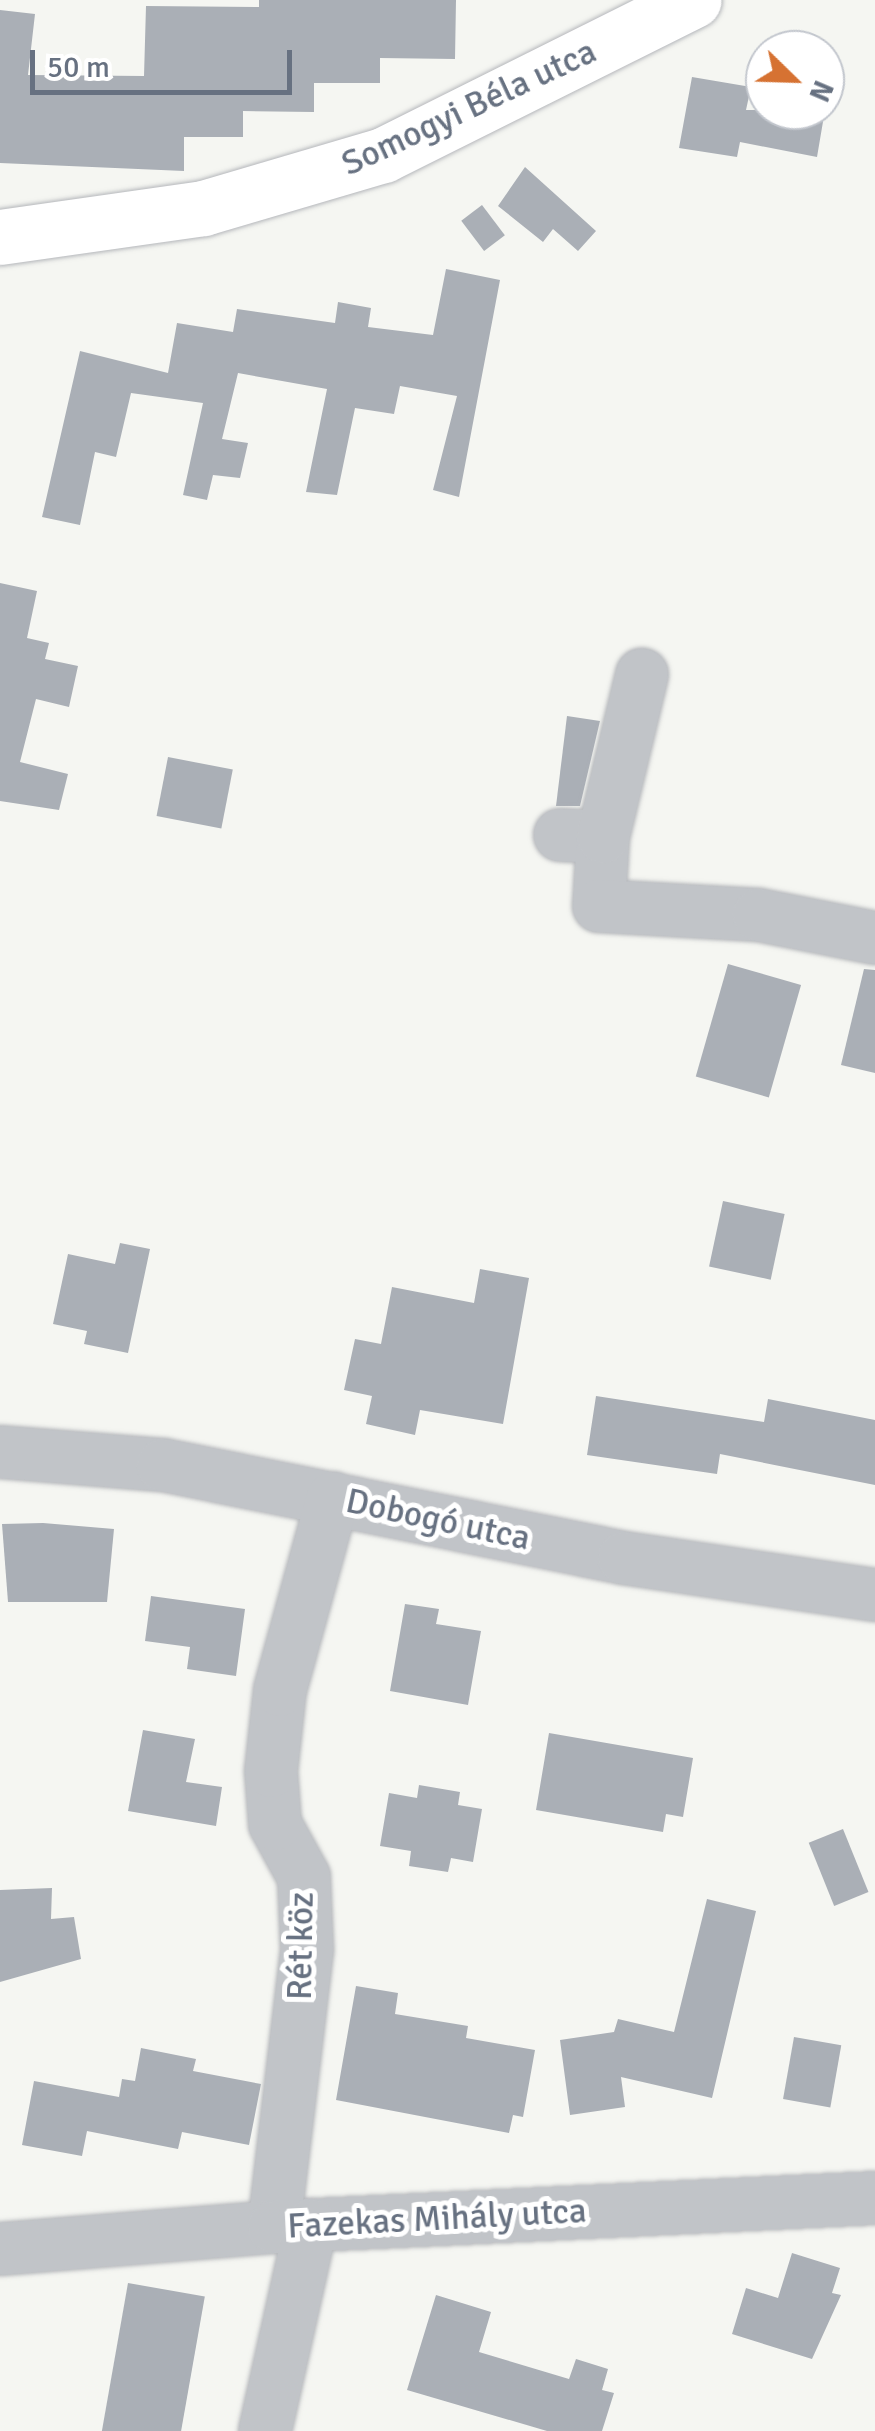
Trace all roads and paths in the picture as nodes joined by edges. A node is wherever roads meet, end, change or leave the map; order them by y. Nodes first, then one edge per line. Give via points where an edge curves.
1 (694, 0) edge
2 (0, 237) edge
3 (642, 675) dead end
4 (875, 938) edge
5 (0, 1452) edge
6 (333, 1498) junction
7 (875, 1596) edge
8 (875, 2198) edge
9 (293, 2226) junction
10 (0, 2249) edge
11 (276, 2428) edge

1 - 2 main road, Somogyi Béla utca via 383,155 203,208
3 - 4 street via 582,836 599,906 758,915
5 - 6 street, Dobogó utca via 163,1465
6 - 7 street, Dobogó utca via 624,1558
6 - 9 street, Rét köz via 280,1690 271,1771 275,1824 304,1877
8 - 9 street, Fazekas Mihály utca
9 - 10 street, Fazekas Mihály utca
9 - 11 street, Rét köz

